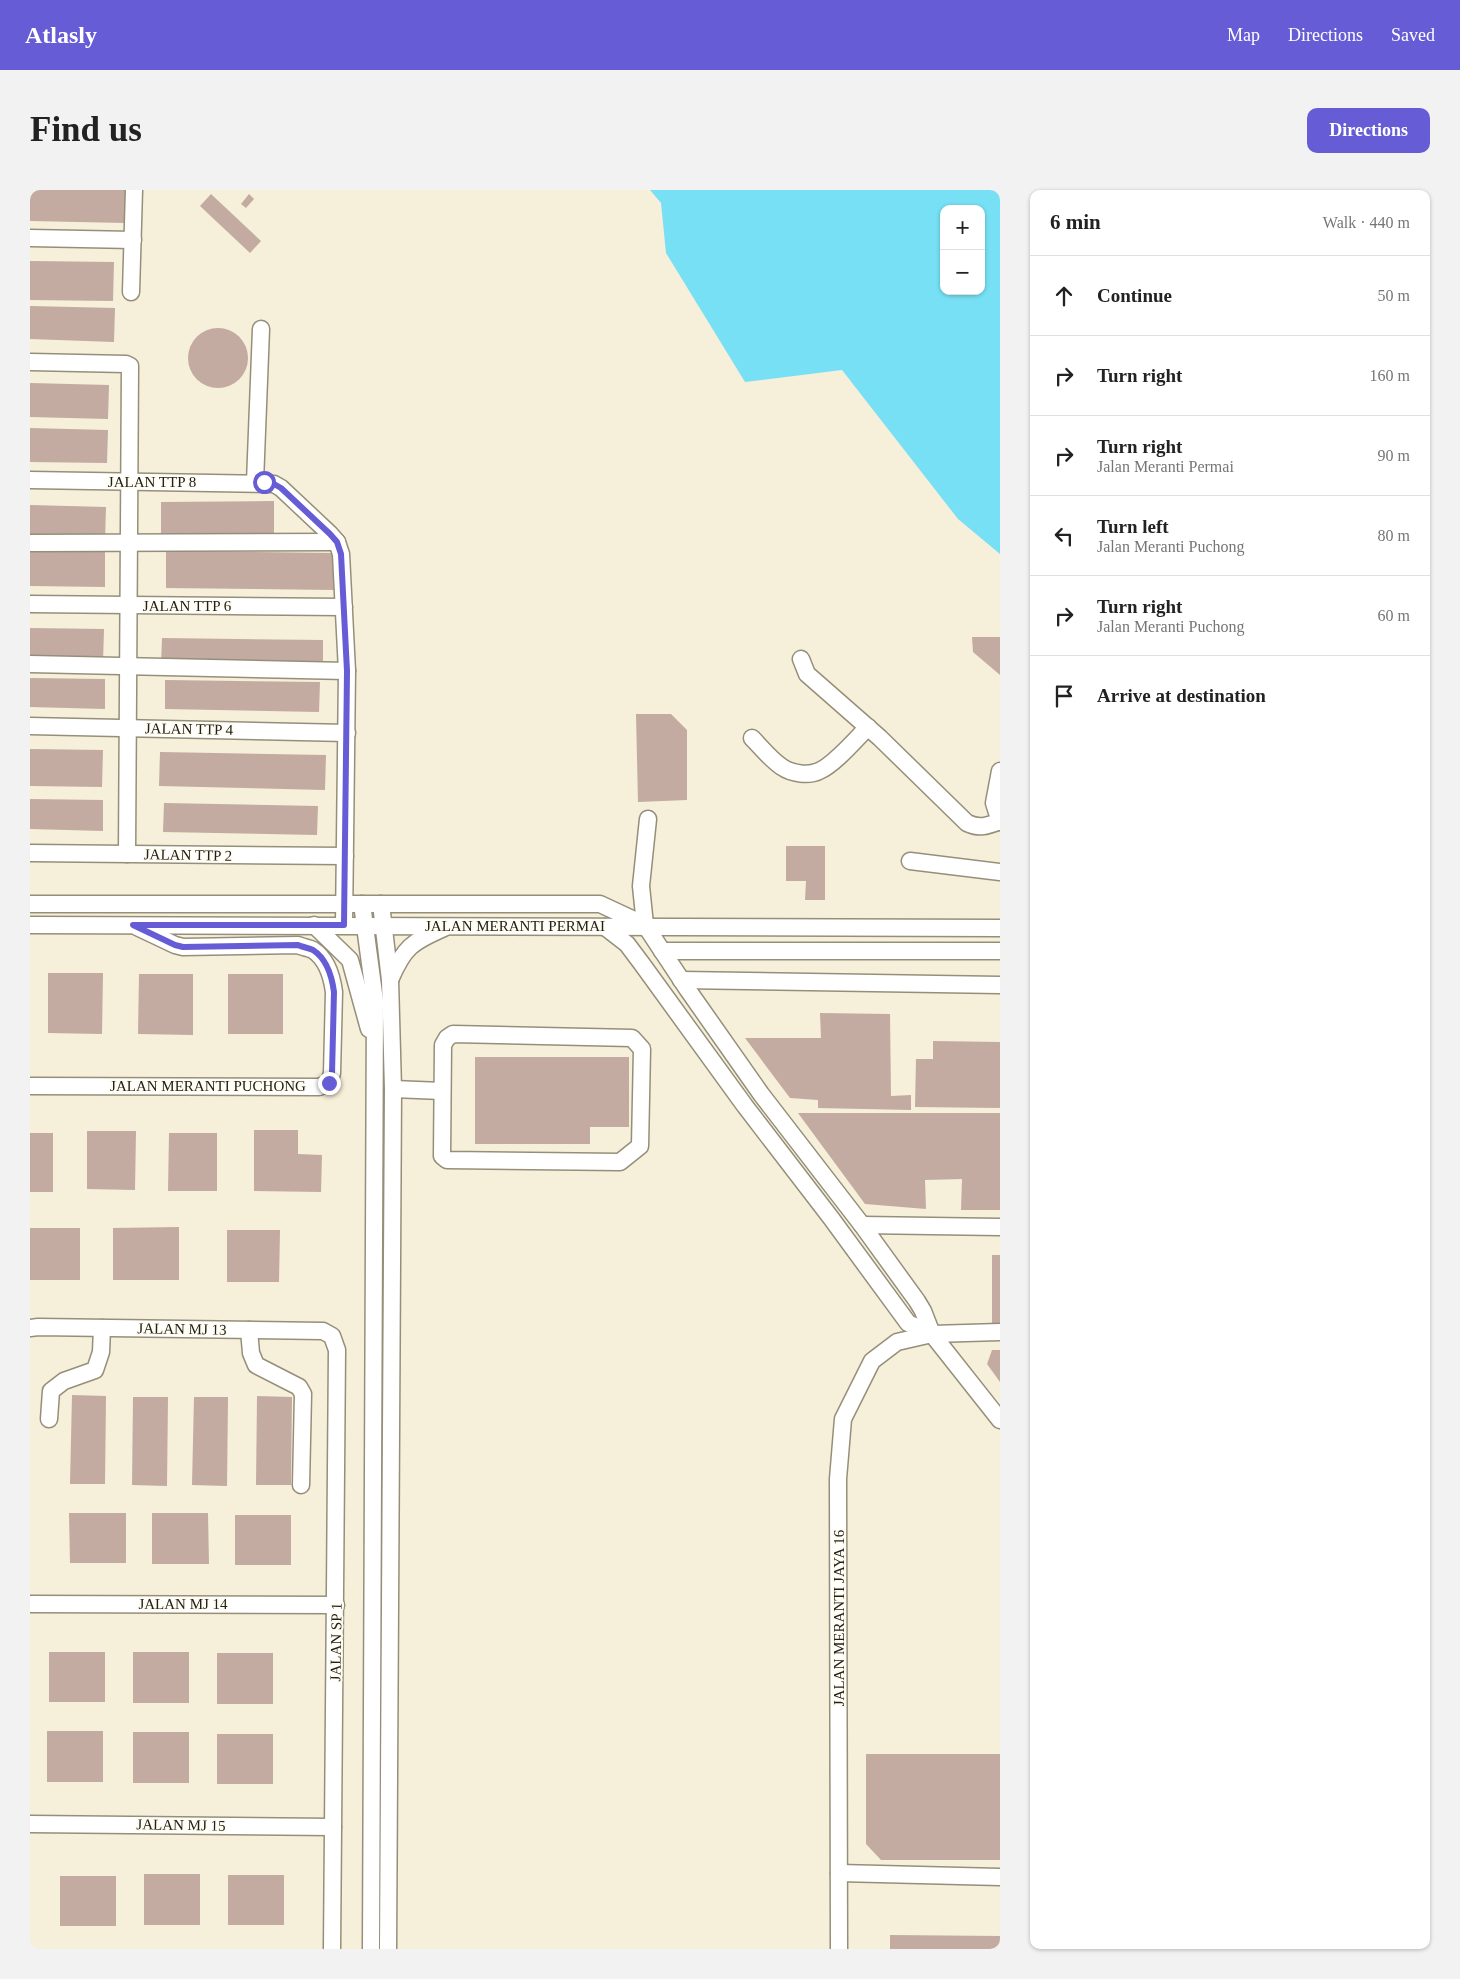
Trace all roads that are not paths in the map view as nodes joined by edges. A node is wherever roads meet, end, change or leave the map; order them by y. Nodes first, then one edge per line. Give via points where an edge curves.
1 (134, 192) edge
2 (30, 238) edge
3 (132, 240) junction
4 (131, 292) dead end
5 (261, 329) dead end
6 (30, 362) edge
7 (30, 480) edge
8 (129, 482) junction
9 (255, 482) junction
10 (129, 542) junction
11 (337, 542) junction
12 (30, 543) edge
13 (30, 604) edge
14 (128, 606) junction
15 (344, 607) junction
16 (801, 659) dead end
17 (30, 664) edge
18 (128, 667) junction
19 (347, 671) junction
20 (30, 726) edge
21 (128, 728) junction
22 (868, 728) junction
23 (347, 733) junction
24 (752, 738) dead end
25 (1000, 771) edge
26 (648, 819) dead end
27 (1000, 822) edge
28 (30, 853) edge
29 (127, 854) junction
30 (345, 856) junction
31 (910, 861) dead end
32 (1000, 872) edge
33 (30, 904) edge
34 (344, 904) junction
35 (362, 904) junction
36 (381, 904) junction
37 (30, 925) edge
38 (133, 925) junction
39 (314, 925) junction
40 (344, 925) junction
41 (365, 925) junction
42 (384, 925) junction
43 (450, 925) junction
44 (645, 925) junction
45 (605, 927) junction
46 (1000, 928) edge
47 (662, 951) junction
48 (1000, 951) edge
49 (390, 980) junction
50 (681, 980) junction
51 (998, 987) edge
52 (375, 1053) junction
53 (30, 1086) edge
54 (393, 1089) junction
55 (442, 1091) junction
56 (862, 1225) junction
57 (1000, 1227) edge
58 (30, 1328) edge
59 (102, 1328) junction
60 (249, 1330) junction
61 (1000, 1332) edge
62 (932, 1334) junction
63 (332, 1336) joint
64 (49, 1419) dead end
65 (1000, 1420) edge
66 (301, 1485) dead end
67 (30, 1604) edge
68 (336, 1605) junction
69 (30, 1824) edge
70 (333, 1827) junction
71 (839, 1873) junction
72 (1000, 1877) edge
73 (332, 1949) edge
74 (371, 1949) edge
75 (388, 1949) edge
76 (839, 1949) edge

1 - 3 street
2 - 3 street
3 - 4 street
5 - 9 street
6 - 8 street via 130,366
7 - 8 street, JALAN TTP 8
8 - 9 street, JALAN TTP 8
8 - 10 street
9 - 11 street, JALAN TTP 8 via 281,488
10 - 11 street
10 - 12 street
10 - 14 street
11 - 15 street via 341,554
13 - 14 street, JALAN TTP 6
14 - 15 street, JALAN TTP 6
14 - 18 street
15 - 19 street
16 - 22 street via 807,674
17 - 18 street
18 - 19 street
18 - 21 street
19 - 23 street
20 - 21 street, JALAN TTP 4
21 - 23 street, JALAN TTP 4
21 - 29 street
22 - 24 street via 827,766 809,774 782,767
22 - 27 street via 968,823 984,827
23 - 30 street
25 - 27 street via 994,804
26 - 44 street via 641,886
28 - 29 street, JALAN TTP 2
29 - 30 street, JALAN TTP 2
30 - 34 street
31 - 32 street
33 - 34 street
34 - 35 street
34 - 40 street
35 - 36 street
35 - 41 street
36 - 42 street
36 - 44 street via 600,904
37 - 38 street, JALAN MERANTI PERMAI
38 - 39 street, JALAN MERANTI PERMAI
38 - 53 street, JALAN MERANTI PUCHONG via 183,947 298,945 313,950 323,960 334,992 332,1074 329,1083 319,1087
39 - 40 street, JALAN MERANTI PERMAI
39 - 52 street via 350,960
40 - 41 street, JALAN MERANTI PERMAI
41 - 42 street, JALAN MERANTI PERMAI
41 - 52 street via 375,1001
42 - 43 street, JALAN MERANTI PERMAI
42 - 49 street
43 - 45 street, JALAN MERANTI PERMAI
43 - 49 street via 418,940 406,950
44 - 45 street, JALAN MERANTI PERMAI
44 - 46 street, JALAN MERANTI PERMAI
44 - 47 street
45 - 62 street via 627,944 637,957 908,1323
47 - 48 street
47 - 50 street
49 - 54 street
50 - 51 street
50 - 56 street via 761,1094
52 - 74 street
54 - 55 street
54 - 75 street
55 - 55 street via 442,1156 446,1160 620,1162 640,1146 642,1049 632,1038 453,1034 443,1044
56 - 57 street
56 - 62 street via 917,1301
58 - 59 street, JALAN MJ 13
59 - 60 street, JALAN MJ 13
59 - 64 street via 101,1352 95,1370 64,1381 51,1391
60 - 63 street, JALAN MJ 13 via 323,1331
60 - 66 street via 251,1353 256,1364 300,1387 304,1394
61 - 62 street, JALAN MERANTI JAYA 16
62 - 65 street
62 - 71 street, JALAN MERANTI JAYA 16 via 897,1342 872,1361 844,1419 838,1479
63 - 68 street, JALAN SP 1 via 337,1350
67 - 68 street, JALAN MJ 14
68 - 70 street, JALAN SP 1
69 - 70 street, JALAN MJ 15
70 - 73 street, JALAN SP 1
71 - 72 street
71 - 76 street, JALAN MERANTI JAYA 16

